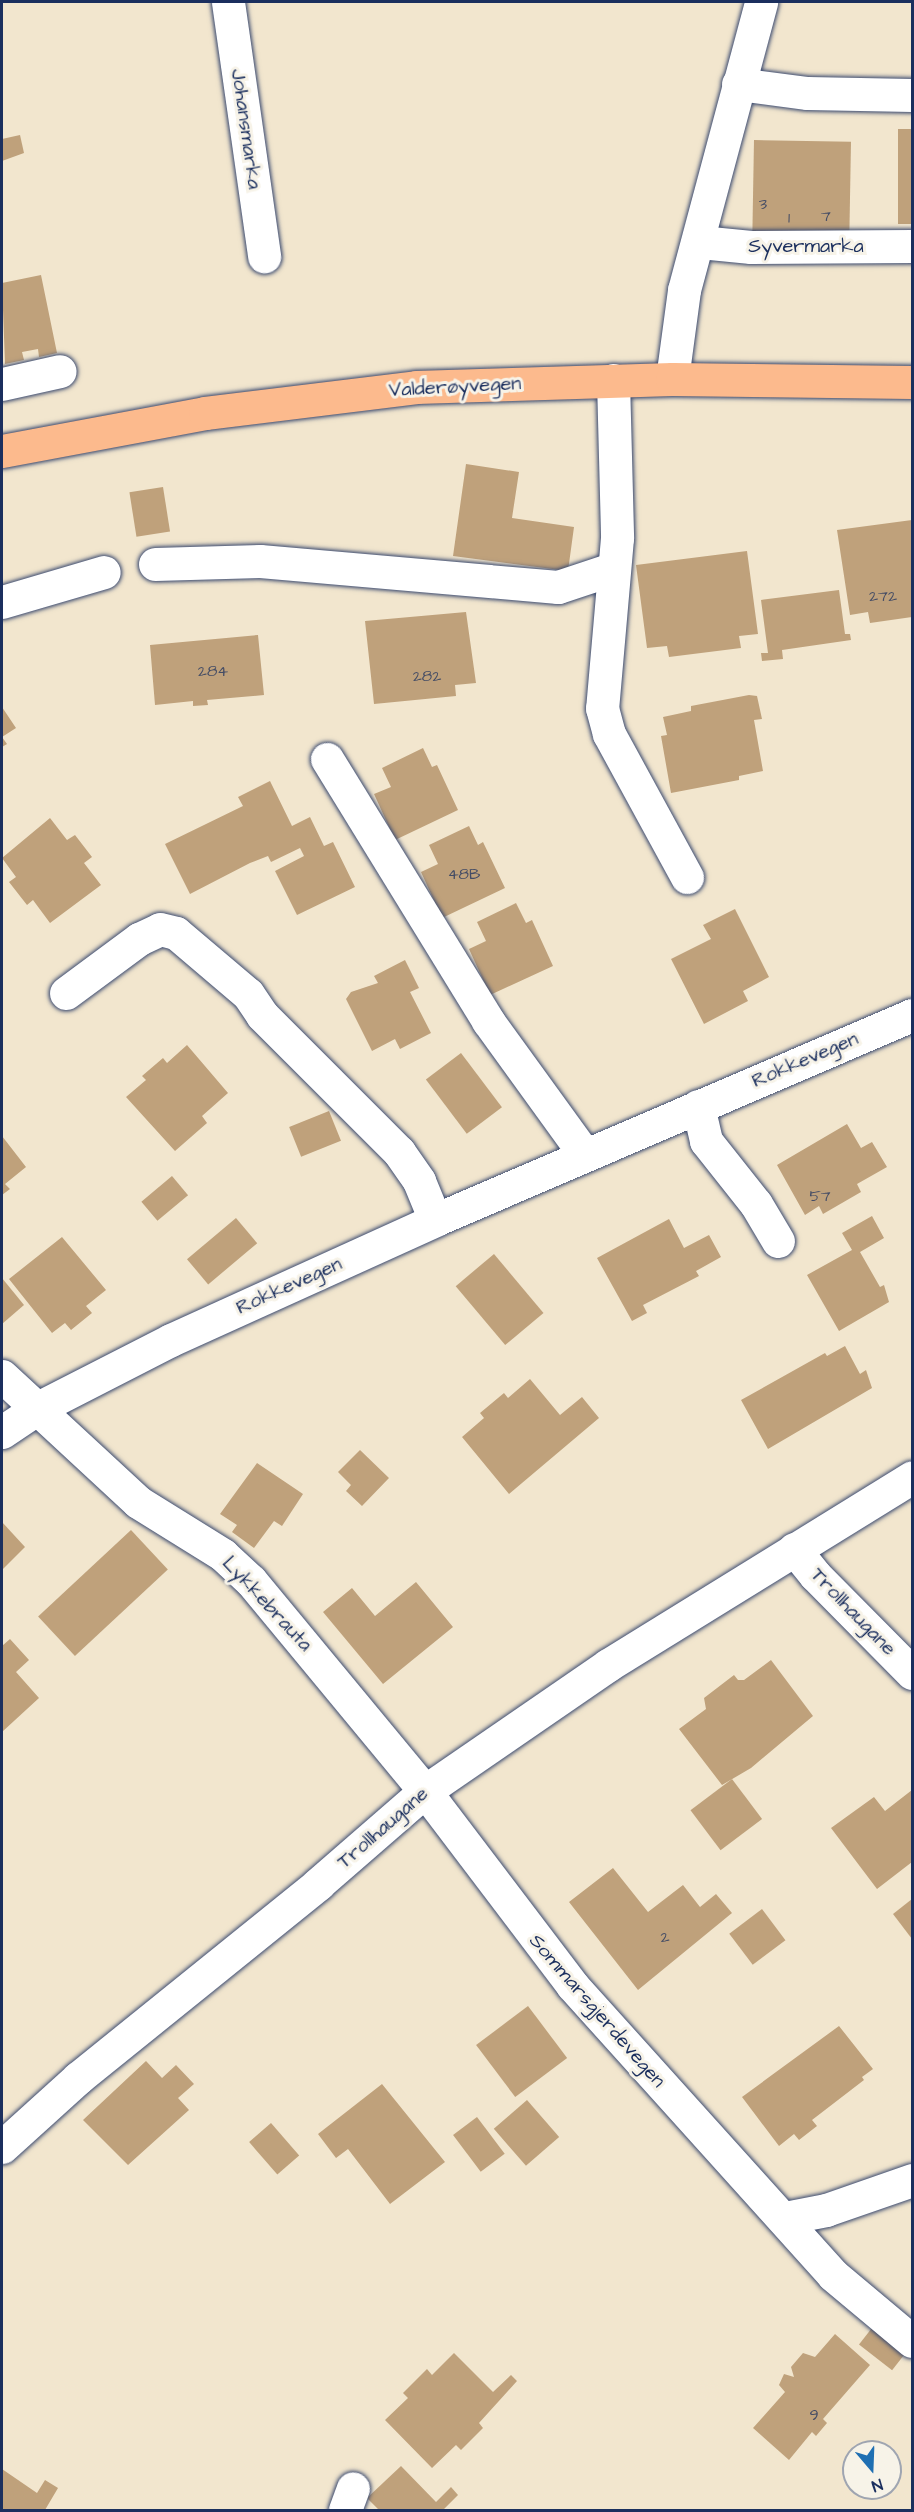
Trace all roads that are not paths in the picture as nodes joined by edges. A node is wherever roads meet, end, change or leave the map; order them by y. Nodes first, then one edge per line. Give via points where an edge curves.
1 (228, 2) edge
2 (761, 2) edge
3 (738, 84) junction
4 (912, 95) edge
5 (700, 242) junction
6 (912, 246) edge
7 (264, 256) dead end
8 (60, 371) dead end
9 (672, 379) junction
10 (613, 380) junction
11 (912, 382) edge
12 (2, 384) edge
13 (2, 451) edge
14 (155, 564) dead end
15 (612, 569) junction
16 (104, 572) dead end
17 (2, 603) edge
18 (327, 759) dead end
19 (687, 877) dead end
20 (66, 993) dead end
21 (912, 1015) edge
22 (698, 1106) junction
23 (585, 1155) junction
24 (435, 1220) junction
25 (778, 1241) dead end
26 (2, 1376) edge
27 (38, 1408) junction
28 (2, 1432) edge
29 (912, 1477) edge
30 (794, 1549) junction
31 (912, 1673) edge
32 (425, 1791) junction
33 (2, 2147) edge
34 (912, 2180) edge
35 (785, 2218) junction
36 (912, 2341) edge

1 - 7 street, Johansmarka
2 - 3 street
3 - 4 street via 807,93
3 - 5 street
5 - 6 street, Syvermarka via 751,247
5 - 9 street via 684,290
8 - 12 street
9 - 10 main road, Valderøyvegen
9 - 11 main road, Valderøyvegen
10 - 13 main road, Valderøyvegen via 404,388 205,413
10 - 15 street via 617,538
14 - 15 street via 260,561 558,587
15 - 19 street via 614,600 603,677 603,719
16 - 17 street
18 - 23 street via 488,1021
20 - 24 street via 140,939 160,929 176,933 248,994 261,1015 399,1152 419,1182
21 - 22 street, Rokkevegen
22 - 23 street, Rokkevegen
22 - 25 street via 706,1141 756,1204
23 - 24 street, Rokkevegen
24 - 27 street, Rokkevegen via 171,1340
26 - 27 street, Lykkebrauta
27 - 28 street, Rokkevegen
27 - 32 street, Lykkebrauta via 138,1502 223,1555 251,1581
29 - 30 street, Trollhaugane
30 - 31 street, Trollhaugane
30 - 32 street, Trollhaugane via 608,1665
32 - 33 street, Trollhaugane via 318,1884 78,2078
32 - 35 street, Sommarsgjerdevegen via 572,1984
34 - 35 street via 826,2210
35 - 36 street, Sommarsgjerdevegen via 833,2275

